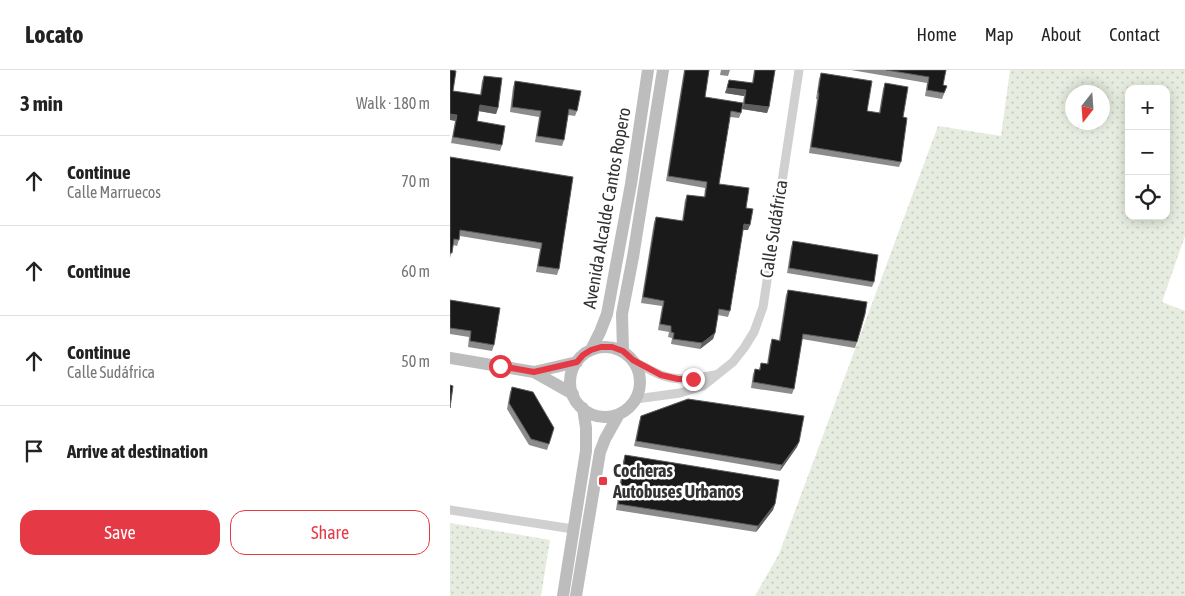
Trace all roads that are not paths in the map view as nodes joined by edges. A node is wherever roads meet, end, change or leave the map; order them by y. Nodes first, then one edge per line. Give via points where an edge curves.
1 (648, 70) edge
2 (663, 70) edge
3 (798, 70) edge
4 (591, 350) junction
5 (623, 351) junction
6 (450, 358) edge
7 (633, 360) junction
8 (577, 362) junction
9 (534, 372) junction
10 (718, 374) junction
11 (573, 394) junction
12 (636, 399) junction
13 (583, 408) junction
14 (619, 414) junction
15 (450, 510) edge
16 (573, 529) junction
17 (563, 596) edge
18 (576, 596) edge

1 - 4 main road, Avenida Alcalde Cantos Ropero via 607,314
2 - 5 main road, Avenida Alcalde Cantos Ropero via 622,314
3 - 10 street, Calle Sudáfrica via 762,306 754,332 744,348
4 - 5 main road via 612,347
4 - 8 main road
5 - 7 main road
6 - 9 main road
7 - 10 street via 661,375 678,379
7 - 12 main road via 640,380
8 - 9 main road
8 - 11 main road via 570,383
9 - 11 main road
10 - 12 street, Calle Sudáfrica via 703,386
11 - 13 main road
12 - 14 main road
13 - 14 main road via 600,416
13 - 16 main road via 586,451
14 - 18 main road via 600,452
15 - 16 street
16 - 17 main road

